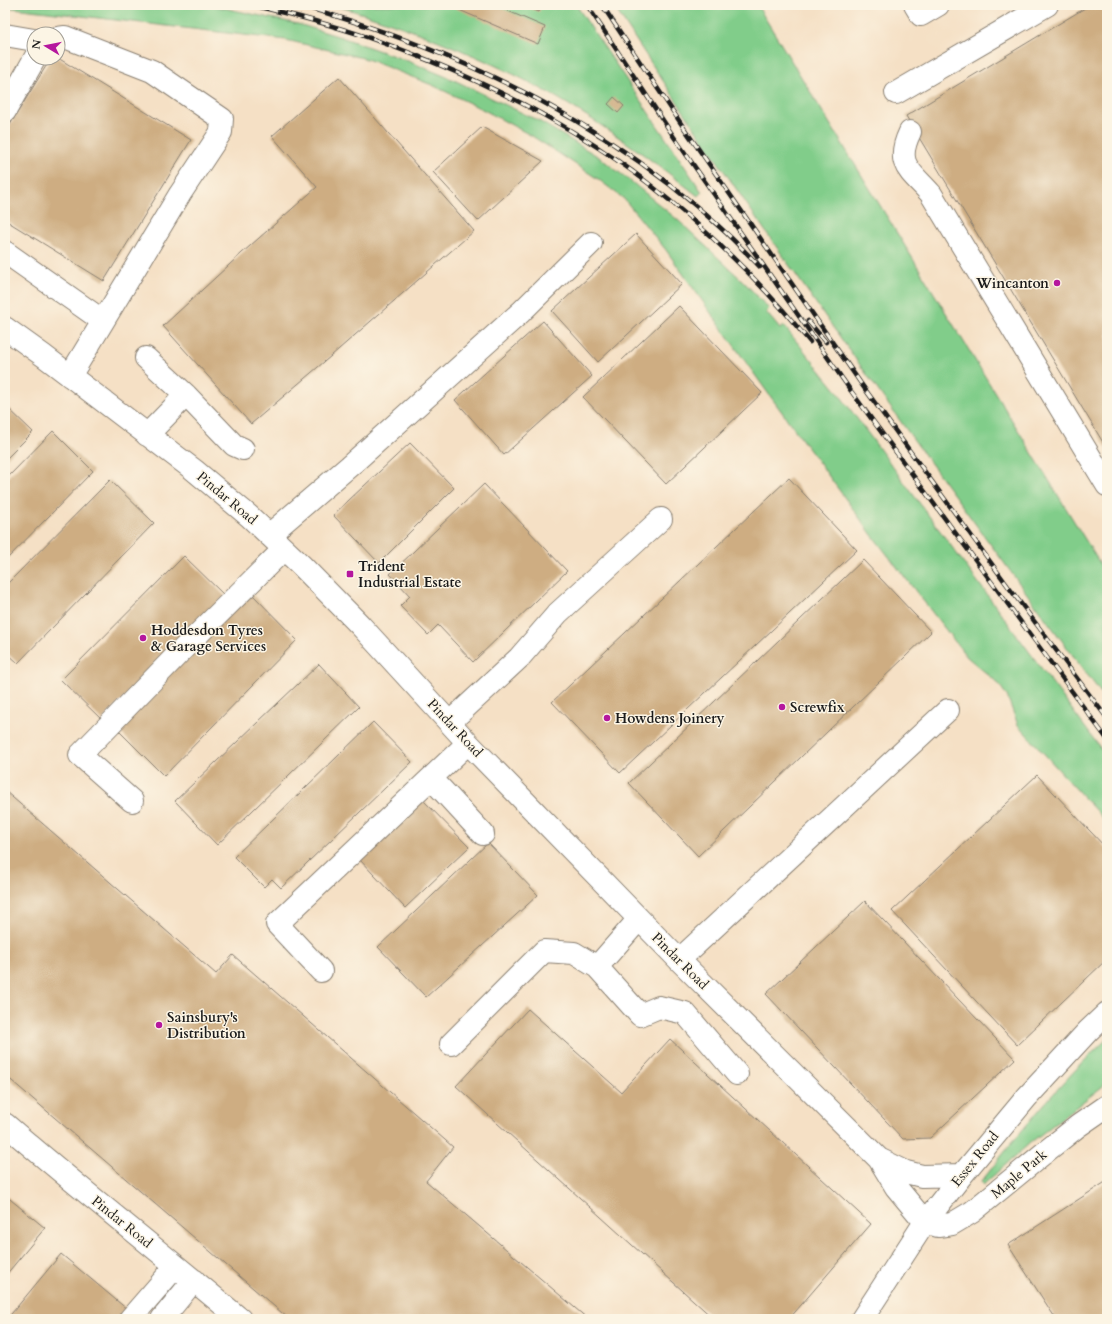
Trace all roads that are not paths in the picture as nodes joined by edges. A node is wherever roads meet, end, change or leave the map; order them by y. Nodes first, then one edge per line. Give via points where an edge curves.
1 (915, 5) edge
2 (938, 5) edge
3 (1047, 5) edge
4 (5, 35) edge
5 (66, 38) edge
6 (26, 39) edge
7 (30, 66) edge
8 (896, 93) dead end
9 (5, 111) edge
10 (910, 132) dead end
11 (591, 243) dead end
12 (5, 252) edge
13 (103, 321) junction
14 (5, 328) edge
15 (146, 358) dead end
16 (70, 376) junction
17 (186, 395) junction
18 (147, 435) junction
19 (243, 449) dead end
20 (1107, 485) edge
21 (661, 519) dead end
22 (276, 542) junction
23 (948, 710) dead end
24 (450, 722) junction
25 (468, 743) junction
26 (431, 778) junction
27 (132, 801) dead end
28 (483, 834) dead end
29 (638, 919) junction
30 (679, 960) junction
31 (596, 967) junction
32 (321, 971) dead end
33 (1107, 1013) edge
34 (451, 1044) dead end
35 (737, 1074) dead end
36 (1107, 1106) edge
37 (5, 1124) edge
38 (878, 1159) junction
39 (962, 1175) junction
40 (925, 1222) junction
41 (176, 1266) junction
42 (194, 1280) junction
43 (130, 1319) edge
44 (162, 1319) edge
45 (240, 1319) edge
46 (862, 1319) edge

1 - 2 street via 921,15
3 - 8 street
4 - 6 street
5 - 13 street via 152,71 222,120 221,132
7 - 9 street
10 - 20 street via 905,143 903,160 909,171 931,194
11 - 22 street via 521,312 363,454
12 - 13 street
13 - 16 street
14 - 16 street, Pindar Road
15 - 17 street
16 - 18 street, Pindar Road
17 - 18 street
17 - 19 street via 234,445
18 - 22 street, Pindar Road via 194,470
21 - 24 street via 558,613 519,658
22 - 24 street, Pindar Road via 360,626
22 - 27 street via 174,659 80,755
23 - 30 street
24 - 25 street, Pindar Road
25 - 26 street
25 - 29 street, Pindar Road
26 - 28 street
26 - 32 street via 277,924
29 - 30 street, Pindar Road
29 - 31 street
30 - 38 street, Pindar Road
31 - 34 street via 574,953 544,951
31 - 35 street via 640,1015 659,1007 685,1013
33 - 39 street, Essex Road via 1027,1098
36 - 40 street, Maple Park via 1078,1126 972,1212 952,1224 938,1226
37 - 41 street, Pindar Road
38 - 39 street, Pindar Road via 906,1172 922,1176
38 - 40 street, Pindar Road via 896,1187
39 - 40 street, Essex Road
40 - 46 street, Essex Road
41 - 42 street, Pindar Road
41 - 43 street
42 - 44 street
42 - 45 street, Pindar Road

